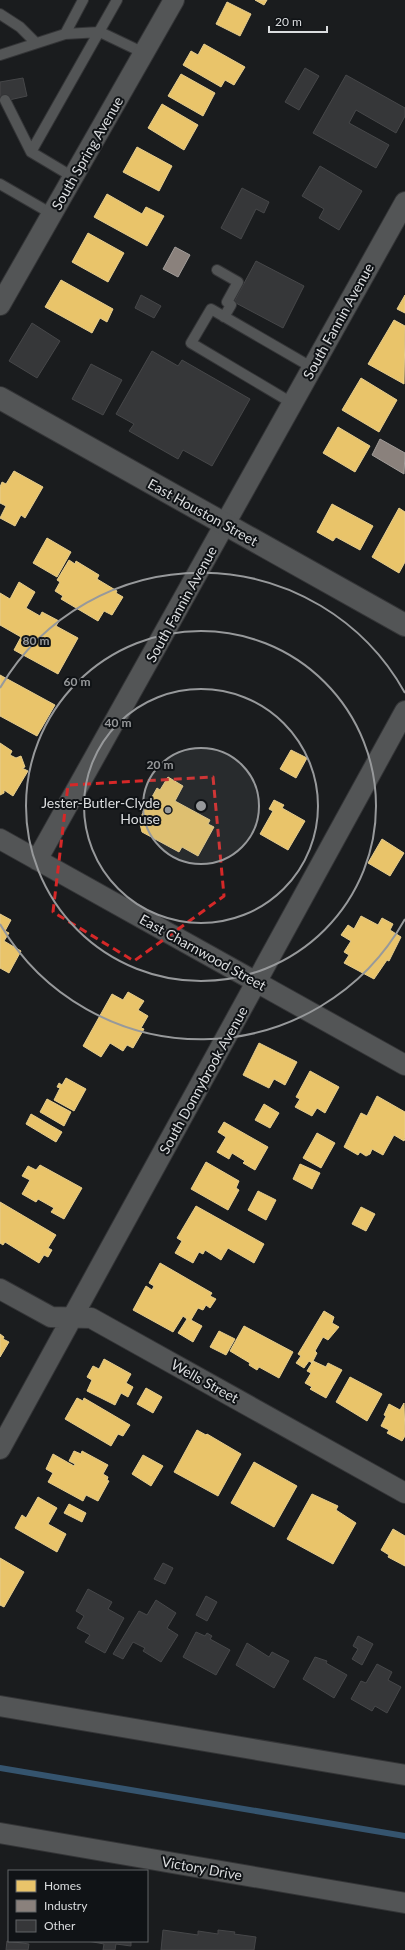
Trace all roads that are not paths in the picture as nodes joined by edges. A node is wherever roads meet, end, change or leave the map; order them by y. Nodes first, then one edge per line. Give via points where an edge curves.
1 (83, 0) edge
2 (117, 0) edge
3 (174, 0) edge
4 (0, 14) edge
5 (100, 32) junction
6 (65, 34) junction
7 (36, 43) junction
8 (144, 53) junction
9 (0, 55) edge
10 (5, 100) dead end
11 (32, 152) junction
12 (73, 177) junction
13 (0, 184) edge
14 (405, 202) edge
15 (52, 214) junction
16 (399, 226) edge
17 (216, 270) dead end
18 (0, 305) edge
19 (224, 316) junction
20 (313, 368) junction
21 (0, 398) edge
22 (292, 403) junction
23 (225, 524) junction
24 (405, 625) edge
25 (405, 710) edge
26 (0, 839) edge
27 (37, 860) junction
28 (257, 982) junction
29 (405, 1065) edge
30 (0, 1289) edge
31 (73, 1318) junction
32 (0, 1449) edge
33 (405, 1493) edge
34 (0, 1706) edge
35 (405, 1775) edge
36 (0, 1833) edge
37 (405, 1902) edge

1 - 6 lane
2 - 5 lane
3 - 8 street, South Spring Avenue
4 - 7 lane via 20,27
5 - 6 lane
5 - 8 lane
5 - 11 lane
6 - 7 lane
7 - 9 lane
8 - 12 street, South Spring Avenue
10 - 11 lane
11 - 12 lane
12 - 15 street, South Spring Avenue
13 - 15 lane
14 - 16 street, South Fannin Avenue
15 - 18 street, South Spring Avenue
16 - 20 street, South Fannin Avenue
17 - 19 lane via 238,282 226,302 231,305
19 - 20 lane
19 - 22 lane via 211,309 191,344
20 - 22 street, South Fannin Avenue
21 - 23 street, East Houston Street
22 - 23 street, South Fannin Avenue
23 - 24 street, East Houston Street
23 - 27 street, South Fannin Avenue
25 - 28 street, South Donnybrook Avenue
26 - 27 street, East Charnwood Street
27 - 28 street, East Charnwood Street
28 - 29 street, East Charnwood Street
28 - 31 street, South Donnybrook Avenue
30 - 31 street, Wells Street via 51,1317
31 - 32 street, South Donnybrook Avenue
31 - 33 street, Wells Street via 91,1318
34 - 35 street
36 - 37 street, Victory Drive

